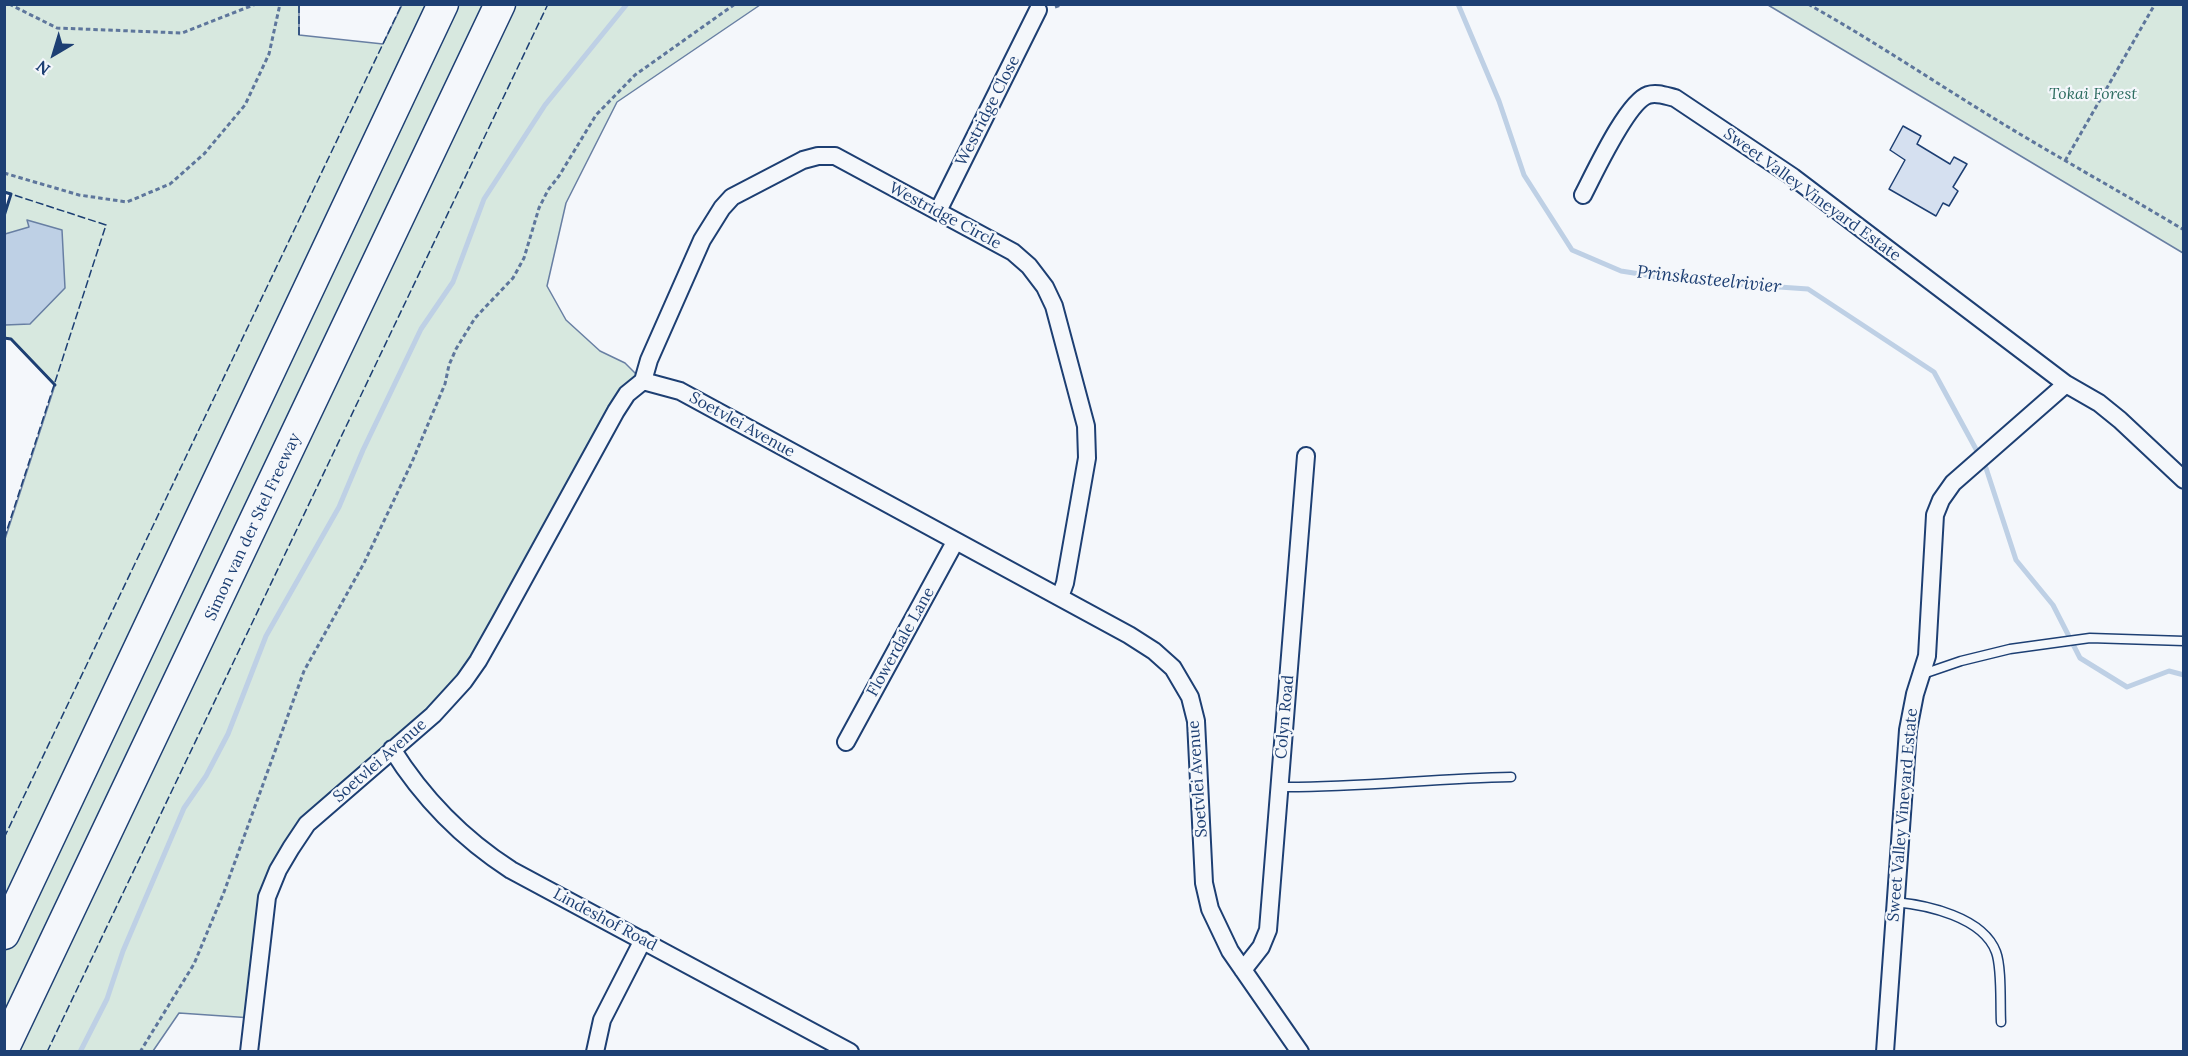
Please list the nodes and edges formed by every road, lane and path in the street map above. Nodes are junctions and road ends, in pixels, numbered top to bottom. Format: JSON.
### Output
{"nodes":[{"id":1,"x":9,"y":4,"type":"edge"},
{"id":2,"x":256,"y":4,"type":"edge"},
{"id":3,"x":280,"y":4,"type":"edge"},
{"id":4,"x":443,"y":4,"type":"edge"},
{"id":5,"x":500,"y":4,"type":"edge"},
{"id":6,"x":735,"y":4,"type":"edge"},
{"id":7,"x":1808,"y":4,"type":"edge"},
{"id":8,"x":2155,"y":4,"type":"edge"},
{"id":9,"x":1038,"y":10,"type":"dead end"},
{"id":10,"x":2065,"y":161,"type":"junction"},
{"id":11,"x":4,"y":173,"type":"edge"},
{"id":12,"x":1583,"y":195,"type":"dead end"},
{"id":13,"x":938,"y":211,"type":"junction"},
{"id":14,"x":2184,"y":230,"type":"edge"},
{"id":15,"x":643,"y":381,"type":"junction"},
{"id":16,"x":2066,"y":384,"type":"junction"},
{"id":17,"x":1306,"y":456,"type":"dead end"},
{"id":18,"x":2184,"y":480,"type":"edge"},
{"id":19,"x":955,"y":542,"type":"junction"},
{"id":20,"x":1060,"y":597,"type":"junction"},
{"id":21,"x":2184,"y":641,"type":"edge"},
{"id":22,"x":1923,"y":674,"type":"junction"},
{"id":23,"x":846,"y":742,"type":"dead end"},
{"id":24,"x":392,"y":749,"type":"junction"},
{"id":25,"x":1511,"y":777,"type":"dead end"},
{"id":26,"x":1279,"y":787,"type":"junction"},
{"id":27,"x":1895,"y":902,"type":"junction"},
{"id":28,"x":4,"y":933,"type":"edge"},
{"id":29,"x":643,"y":940,"type":"junction"},
{"id":30,"x":1243,"y":970,"type":"junction"},
{"id":31,"x":2001,"y":1022,"type":"dead end"},
{"id":32,"x":4,"y":1048,"type":"edge"},
{"id":33,"x":140,"y":1052,"type":"edge"},
{"id":34,"x":249,"y":1052,"type":"edge"},
{"id":35,"x":595,"y":1052,"type":"edge"},
{"id":36,"x":850,"y":1052,"type":"edge"},
{"id":37,"x":1300,"y":1052,"type":"edge"},
{"id":38,"x":1885,"y":1052,"type":"edge"}],
"edges":[{"from":1,"to":2,"type":"path"},
{"from":3,"to":11,"type":"path"},
{"from":4,"to":28,"type":"highway"},
{"from":5,"to":32,"type":"highway","name":"Simon van der Stel Freeway"},
{"from":6,"to":33,"type":"path"},
{"from":7,"to":10,"type":"path"},
{"from":8,"to":10,"type":"path"},
{"from":9,"to":13,"type":"street","name":"Westridge Close"},
{"from":10,"to":14,"type":"path"},
{"from":12,"to":16,"type":"street","name":"Sweet Valley Vineyard Estate"},
{"from":13,"to":15,"type":"street","name":"Westridge Circle"},
{"from":13,"to":20,"type":"street","name":"Westridge Circle"},
{"from":15,"to":19,"type":"street","name":"Soetvlei Avenue"},
{"from":15,"to":24,"type":"street","name":"Soetvlei Avenue"},
{"from":16,"to":18,"type":"street","name":"Sweet Valley Vineyard Estate"},
{"from":16,"to":22,"type":"street","name":"Sweet Valley Vineyard Estate"},
{"from":17,"to":26,"type":"street","name":"Colyn Road"},
{"from":19,"to":20,"type":"street","name":"Soetvlei Avenue"},
{"from":19,"to":23,"type":"street","name":"Flowerdale Lane"},
{"from":20,"to":30,"type":"street","name":"Soetvlei Avenue"},
{"from":21,"to":22,"type":"lane"},
{"from":22,"to":27,"type":"street","name":"Sweet Valley Vineyard Estate"},
{"from":24,"to":29,"type":"street","name":"Lindeshof Road"},
{"from":24,"to":34,"type":"street","name":"Soetvlei Avenue"},
{"from":25,"to":26,"type":"lane"},
{"from":26,"to":30,"type":"street","name":"Colyn Road"},
{"from":27,"to":31,"type":"lane"},
{"from":27,"to":38,"type":"street","name":"Sweet Valley Vineyard Estate"},
{"from":29,"to":35,"type":"street"},
{"from":29,"to":36,"type":"street","name":"Lindeshof Road"},
{"from":30,"to":37,"type":"street","name":"Soetvlei Avenue"}]}
